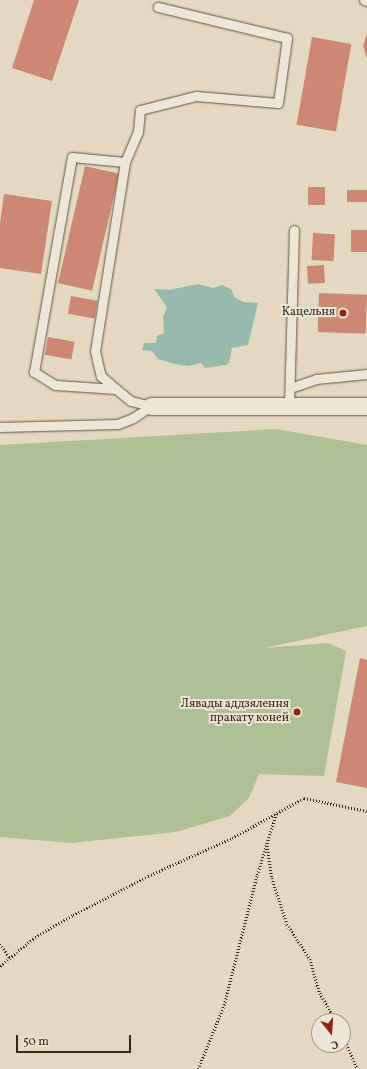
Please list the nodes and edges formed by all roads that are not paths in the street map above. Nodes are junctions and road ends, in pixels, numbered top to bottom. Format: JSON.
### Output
{"nodes":[{"id":1,"x":364,"y":0,"type":"edge"},
{"id":2,"x":367,"y":1,"type":"edge"},
{"id":3,"x":158,"y":7,"type":"dead end"},
{"id":4,"x":125,"y":162,"type":"junction"},
{"id":5,"x":294,"y":230,"type":"dead end"},
{"id":6,"x":367,"y":374,"type":"edge"},
{"id":7,"x":290,"y":388,"type":"junction"},
{"id":8,"x":116,"y":389,"type":"junction"},
{"id":9,"x":151,"y":406,"type":"junction"},
{"id":10,"x":367,"y":406,"type":"edge"},
{"id":11,"x":289,"y":407,"type":"junction"},
{"id":12,"x":0,"y":427,"type":"edge"}],
"edges":[{"from":1,"to":2,"type":"lane"},
{"from":3,"to":4,"type":"lane"},
{"from":4,"to":8,"type":"lane"},
{"from":4,"to":8,"type":"lane"},
{"from":5,"to":7,"type":"lane"},
{"from":6,"to":7,"type":"lane"},
{"from":7,"to":11,"type":"lane"},
{"from":8,"to":9,"type":"lane"},
{"from":9,"to":11,"type":"street"},
{"from":9,"to":12,"type":"lane"},
{"from":10,"to":11,"type":"street"}]}
